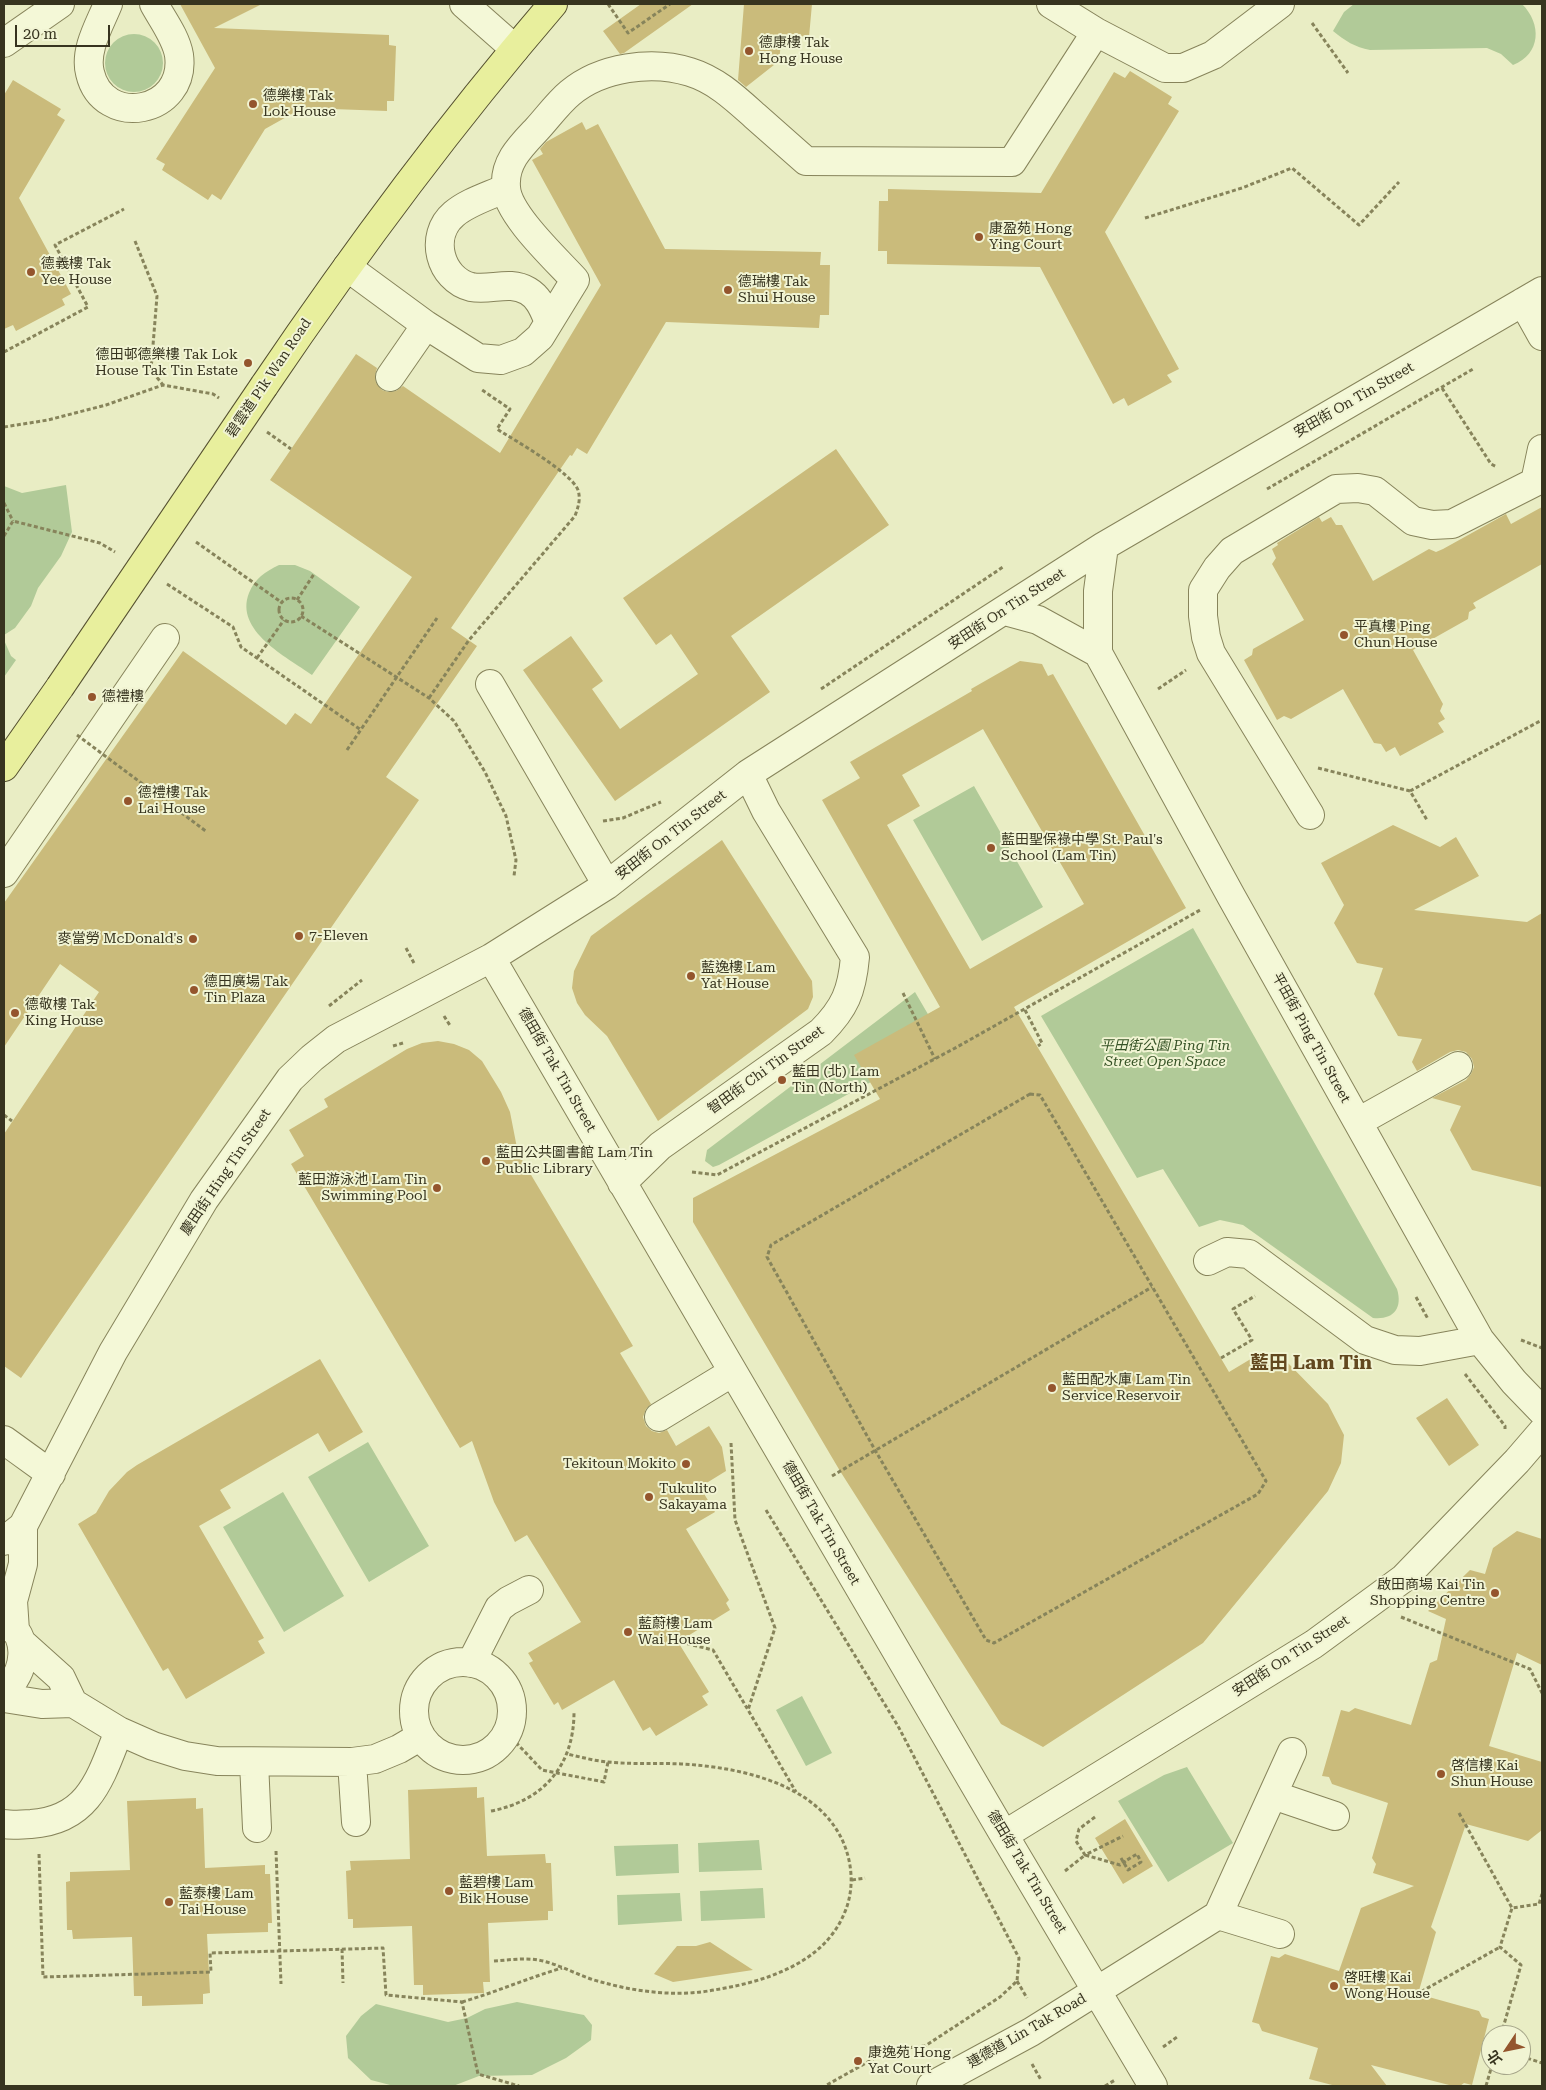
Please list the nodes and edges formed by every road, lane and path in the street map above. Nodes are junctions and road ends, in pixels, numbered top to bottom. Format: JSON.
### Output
{"nodes":[{"id":1,"x":60,"y":4,"type":"edge"},
{"id":2,"x":108,"y":4,"type":"edge"},
{"id":3,"x":154,"y":4,"type":"edge"},
{"id":4,"x":464,"y":4,"type":"edge"},
{"id":5,"x":554,"y":4,"type":"edge"},
{"id":6,"x":608,"y":4,"type":"edge"},
{"id":7,"x":670,"y":4,"type":"edge"},
{"id":8,"x":1051,"y":4,"type":"edge"},
{"id":9,"x":1280,"y":4,"type":"edge"},
{"id":10,"x":1312,"y":23,"type":"dead end"},
{"id":11,"x":1096,"y":32,"type":"junction"},
{"id":12,"x":4,"y":43,"type":"edge"},
{"id":13,"x":515,"y":48,"type":"junction"},
{"id":14,"x":1348,"y":73,"type":"dead end"},
{"id":15,"x":1399,"y":182,"type":"dead end"},
{"id":16,"x":506,"y":188,"type":"junction"},
{"id":17,"x":124,"y":209,"type":"dead end"},
{"id":18,"x":1145,"y":218,"type":"dead end"},
{"id":19,"x":135,"y":241,"type":"dead end"},
{"id":20,"x":346,"y":267,"type":"junction"},
{"id":21,"x":1532,"y":296,"type":"edge"},
{"id":22,"x":549,"y":322,"type":"junction"},
{"id":23,"x":426,"y":325,"type":"junction"},
{"id":24,"x":1542,"y":336,"type":"edge"},
{"id":25,"x":4,"y":352,"type":"edge"},
{"id":26,"x":390,"y":377,"type":"dead end"},
{"id":27,"x":4,"y":427,"type":"edge"},
{"id":28,"x":497,"y":429,"type":"dead end"},
{"id":29,"x":1542,"y":448,"type":"edge"},
{"id":30,"x":1535,"y":482,"type":"junction"},
{"id":31,"x":1264,"y":491,"type":"dead end"},
{"id":32,"x":4,"y":503,"type":"edge"},
{"id":33,"x":13,"y":521,"type":"junction"},
{"id":34,"x":4,"y":536,"type":"edge"},
{"id":35,"x":188,"y":537,"type":"dead end"},
{"id":36,"x":1104,"y":546,"type":"junction"},
{"id":37,"x":122,"y":556,"type":"dead end"},
{"id":38,"x":314,"y":574,"type":"dead end"},
{"id":39,"x":160,"y":579,"type":"dead end"},
{"id":40,"x":297,"y":600,"type":"junction"},
{"id":41,"x":281,"y":602,"type":"junction"},
{"id":42,"x":1005,"y":611,"type":"junction"},
{"id":43,"x":301,"y":616,"type":"junction"},
{"id":44,"x":437,"y":618,"type":"dead end"},
{"id":45,"x":284,"y":620,"type":"junction"},
{"id":46,"x":165,"y":638,"type":"dead end"},
{"id":47,"x":1098,"y":653,"type":"junction"},
{"id":48,"x":257,"y":658,"type":"junction"},
{"id":49,"x":396,"y":678,"type":"junction"},
{"id":50,"x":490,"y":684,"type":"dead end"},
{"id":51,"x":429,"y":698,"type":"junction"},
{"id":52,"x":1542,"y":720,"type":"edge"},
{"id":53,"x":361,"y":730,"type":"junction"},
{"id":54,"x":77,"y":735,"type":"dead end"},
{"id":55,"x":347,"y":750,"type":"dead end"},
{"id":56,"x":1274,"y":758,"type":"junction"},
{"id":57,"x":4,"y":768,"type":"edge"},
{"id":58,"x":748,"y":774,"type":"junction"},
{"id":59,"x":1410,"y":790,"type":"junction"},
{"id":60,"x":1310,"y":815,"type":"dead end"},
{"id":61,"x":1427,"y":820,"type":"dead end"},
{"id":62,"x":207,"y":832,"type":"dead end"},
{"id":63,"x":4,"y":873,"type":"edge"},
{"id":64,"x":514,"y":876,"type":"dead end"},
{"id":65,"x":606,"y":885,"type":"junction"},
{"id":66,"x":1202,"y":909,"type":"dead end"},
{"id":67,"x":491,"y":958,"type":"junction"},
{"id":68,"x":902,"y":993,"type":"dead end"},
{"id":69,"x":1025,"y":1010,"type":"junction"},
{"id":70,"x":403,"y":1043,"type":"dead end"},
{"id":71,"x":1038,"y":1046,"type":"dead end"},
{"id":72,"x":387,"y":1048,"type":"dead end"},
{"id":73,"x":935,"y":1059,"type":"junction"},
{"id":74,"x":1458,"y":1066,"type":"dead end"},
{"id":75,"x":4,"y":1115,"type":"edge"},
{"id":76,"x":12,"y":1121,"type":"dead end"},
{"id":77,"x":1358,"y":1122,"type":"junction"},
{"id":78,"x":692,"y":1172,"type":"dead end"},
{"id":79,"x":622,"y":1183,"type":"junction"},
{"id":80,"x":1208,"y":1261,"type":"dead end"},
{"id":81,"x":1152,"y":1288,"type":"junction"},
{"id":82,"x":1258,"y":1294,"type":"dead end"},
{"id":83,"x":1416,"y":1297,"type":"dead end"},
{"id":84,"x":1480,"y":1340,"type":"junction"},
{"id":85,"x":1443,"y":1347,"type":"junction"},
{"id":86,"x":1221,"y":1358,"type":"dead end"},
{"id":87,"x":733,"y":1372,"type":"junction"},
{"id":88,"x":1542,"y":1411,"type":"edge"},
{"id":89,"x":659,"y":1417,"type":"dead end"},
{"id":90,"x":1542,"y":1432,"type":"edge"},
{"id":91,"x":1504,"y":1433,"type":"dead end"},
{"id":92,"x":4,"y":1440,"type":"edge"},
{"id":93,"x":731,"y":1443,"type":"dead end"},
{"id":94,"x":875,"y":1450,"type":"junction"},
{"id":95,"x":51,"y":1474,"type":"junction"},
{"id":96,"x":832,"y":1476,"type":"dead end"},
{"id":97,"x":766,"y":1510,"type":"dead end"},
{"id":98,"x":13,"y":1534,"type":"edge"},
{"id":99,"x":529,"y":1590,"type":"dead end"},
{"id":100,"x":1399,"y":1616,"type":"dead end"},
{"id":101,"x":14,"y":1631,"type":"edge"},
{"id":102,"x":668,"y":1638,"type":"dead end"},
{"id":103,"x":471,"y":1663,"type":"junction"},
{"id":104,"x":4,"y":1691,"type":"edge"},
{"id":105,"x":1542,"y":1693,"type":"edge"},
{"id":106,"x":4,"y":1698,"type":"edge"},
{"id":107,"x":73,"y":1703,"type":"junction"},
{"id":108,"x":748,"y":1710,"type":"junction"},
{"id":109,"x":574,"y":1712,"type":"dead end"},
{"id":110,"x":119,"y":1731,"type":"junction"},
{"id":111,"x":507,"y":1733,"type":"junction"},
{"id":112,"x":421,"y":1736,"type":"junction"},
{"id":113,"x":1292,"y":1752,"type":"dead end"},
{"id":114,"x":567,"y":1754,"type":"junction"},
{"id":115,"x":254,"y":1762,"type":"junction"},
{"id":116,"x":352,"y":1762,"type":"junction"},
{"id":117,"x":608,"y":1762,"type":"junction"},
{"id":118,"x":796,"y":1792,"type":"junction"},
{"id":119,"x":1273,"y":1795,"type":"junction"},
{"id":120,"x":491,"y":1811,"type":"dead end"},
{"id":121,"x":1459,"y":1813,"type":"dead end"},
{"id":122,"x":1099,"y":1815,"type":"dead end"},
{"id":123,"x":1335,"y":1816,"type":"dead end"},
{"id":124,"x":356,"y":1822,"type":"dead end"},
{"id":125,"x":36,"y":1823,"type":"junction"},
{"id":126,"x":4,"y":1824,"type":"edge"},
{"id":127,"x":257,"y":1828,"type":"joint"},
{"id":128,"x":1004,"y":1835,"type":"junction"},
{"id":129,"x":1124,"y":1836,"type":"dead end"},
{"id":130,"x":1085,"y":1855,"type":"junction"},
{"id":131,"x":1121,"y":1858,"type":"dead end"},
{"id":132,"x":1065,"y":1871,"type":"dead end"},
{"id":133,"x":865,"y":1878,"type":"dead end"},
{"id":134,"x":852,"y":1880,"type":"junction"},
{"id":135,"x":1542,"y":1894,"type":"edge"},
{"id":136,"x":1512,"y":1908,"type":"junction"},
{"id":137,"x":1218,"y":1916,"type":"junction"},
{"id":138,"x":1280,"y":1934,"type":"dead end"},
{"id":139,"x":1500,"y":1947,"type":"junction"},
{"id":140,"x":342,"y":1949,"type":"junction"},
{"id":141,"x":280,"y":1951,"type":"junction"},
{"id":142,"x":494,"y":1961,"type":"dead end"},
{"id":143,"x":562,"y":1968,"type":"junction"},
{"id":144,"x":343,"y":1982,"type":"dead end"},
{"id":145,"x":281,"y":1984,"type":"dead end"},
{"id":146,"x":1097,"y":1990,"type":"junction"},
{"id":147,"x":1410,"y":1998,"type":"dead end"},
{"id":148,"x":462,"y":2002,"type":"junction"},
{"id":149,"x":1504,"y":2025,"type":"edge"},
{"id":150,"x":518,"y":2086,"type":"edge"},
{"id":151,"x":824,"y":2086,"type":"edge"},
{"id":152,"x":931,"y":2086,"type":"edge"},
{"id":153,"x":1153,"y":2086,"type":"edge"}],
"edges":[{"from":1,"to":12,"type":"street"},
{"from":2,"to":3,"type":"street"},
{"from":4,"to":13,"type":"street"},
{"from":5,"to":13,"type":"main road","name":"碧雲道 Pik Wan Road"},
{"from":6,"to":7,"type":"path"},
{"from":8,"to":11,"type":"street"},
{"from":9,"to":11,"type":"street"},
{"from":10,"to":14,"type":"path"},
{"from":11,"to":16,"type":"street"},
{"from":13,"to":20,"type":"main road","name":"碧雲道 Pik Wan Road"},
{"from":15,"to":18,"type":"path"},
{"from":16,"to":22,"type":"street"},
{"from":16,"to":22,"type":"street"},
{"from":17,"to":25,"type":"path"},
{"from":19,"to":27,"type":"path"},
{"from":20,"to":23,"type":"street"},
{"from":20,"to":57,"type":"main road","name":"碧雲道 Pik Wan Road","bridge":true},
{"from":21,"to":24,"type":"street"},
{"from":21,"to":36,"type":"street","name":"安田街 On Tin Street"},
{"from":22,"to":23,"type":"street"},
{"from":23,"to":26,"type":"street"},
{"from":28,"to":51,"type":"path"},
{"from":29,"to":30,"type":"street"},
{"from":30,"to":31,"type":"path"},
{"from":30,"to":56,"type":"street"},
{"from":32,"to":33,"type":"path"},
{"from":33,"to":34,"type":"path"},
{"from":33,"to":37,"type":"path"},
{"from":35,"to":41,"type":"path"},
{"from":36,"to":42,"type":"street","name":"安田街 On Tin Street"},
{"from":36,"to":47,"type":"street","name":"平田街 Ping Tin Street"},
{"from":38,"to":40,"type":"path"},
{"from":39,"to":48,"type":"path"},
{"from":40,"to":41,"type":"path"},
{"from":40,"to":43,"type":"path"},
{"from":41,"to":45,"type":"path"},
{"from":42,"to":47,"type":"street"},
{"from":42,"to":58,"type":"street","name":"安田街 On Tin Street"},
{"from":43,"to":45,"type":"path"},
{"from":43,"to":49,"type":"path"},
{"from":44,"to":49,"type":"path"},
{"from":45,"to":48,"type":"path"},
{"from":46,"to":63,"type":"street"},
{"from":47,"to":77,"type":"street","name":"平田街 Ping Tin Street"},
{"from":48,"to":53,"type":"path"},
{"from":49,"to":51,"type":"path"},
{"from":49,"to":53,"type":"path"},
{"from":50,"to":65,"type":"street"},
{"from":51,"to":64,"type":"path"},
{"from":52,"to":59,"type":"path"},
{"from":53,"to":55,"type":"path"},
{"from":54,"to":62,"type":"path","bridge":true},
{"from":56,"to":59,"type":"path"},
{"from":56,"to":60,"type":"street"},
{"from":58,"to":65,"type":"street","name":"安田街 On Tin Street"},
{"from":58,"to":79,"type":"street","name":"智田街 Chi Tin Street"},
{"from":59,"to":61,"type":"path"},
{"from":65,"to":67,"type":"street","name":"安田街 On Tin Street"},
{"from":66,"to":69,"type":"path"},
{"from":67,"to":79,"type":"street","name":"德田街 Tak Tin Street"},
{"from":67,"to":95,"type":"street","name":"慶田街 Hing Tin Street"},
{"from":68,"to":73,"type":"path"},
{"from":69,"to":71,"type":"path"},
{"from":69,"to":73,"type":"path"},
{"from":70,"to":72,"type":"path"},
{"from":73,"to":78,"type":"path"},
{"from":74,"to":77,"type":"street"},
{"from":75,"to":76,"type":"path"},
{"from":77,"to":84,"type":"street","name":"平田街 Ping Tin Street"},
{"from":79,"to":87,"type":"street","name":"德田街 Tak Tin Street"},
{"from":80,"to":85,"type":"street"},
{"from":81,"to":94,"type":"path"},
{"from":81,"to":94,"type":"path"},
{"from":81,"to":94,"type":"path"},
{"from":82,"to":86,"type":"path"},
{"from":83,"to":85,"type":"path"},
{"from":84,"to":85,"type":"street"},
{"from":84,"to":88,"type":"street","name":"平田街 Ping Tin Street"},
{"from":85,"to":91,"type":"path"},
{"from":87,"to":89,"type":"street"},
{"from":87,"to":128,"type":"street","name":"德田街 Tak Tin Street"},
{"from":90,"to":128,"type":"street","name":"安田街 On Tin Street"},
{"from":92,"to":95,"type":"street"},
{"from":93,"to":108,"type":"path"},
{"from":94,"to":96,"type":"path"},
{"from":95,"to":98,"type":"street","name":"慶田街 Hing Tin Street"},
{"from":97,"to":151,"type":"path"},
{"from":98,"to":101,"type":"street","name":"慶田街 Hing Tin Street"},
{"from":99,"to":103,"type":"street"},
{"from":100,"to":105,"type":"path"},
{"from":101,"to":104,"type":"street","name":"慶田街 Hing Tin Street"},
{"from":101,"to":107,"type":"street"},
{"from":102,"to":108,"type":"path"},
{"from":103,"to":111,"type":"street"},
{"from":103,"to":112,"type":"street"},
{"from":106,"to":107,"type":"street"},
{"from":107,"to":110,"type":"street"},
{"from":108,"to":118,"type":"path"},
{"from":109,"to":114,"type":"path","bridge":true},
{"from":110,"to":115,"type":"street"},
{"from":110,"to":125,"type":"street"},
{"from":111,"to":112,"type":"street"},
{"from":111,"to":117,"type":"path"},
{"from":112,"to":116,"type":"street"},
{"from":113,"to":119,"type":"street"},
{"from":114,"to":117,"type":"path"},
{"from":114,"to":120,"type":"path","bridge":true},
{"from":115,"to":116,"type":"street"},
{"from":115,"to":127,"type":"street"},
{"from":116,"to":124,"type":"street"},
{"from":117,"to":118,"type":"path"},
{"from":118,"to":134,"type":"path"},
{"from":119,"to":123,"type":"street"},
{"from":119,"to":137,"type":"street"},
{"from":121,"to":136,"type":"path"},
{"from":122,"to":130,"type":"path"},
{"from":125,"to":126,"type":"street"},
{"from":125,"to":141,"type":"path"},
{"from":127,"to":141,"type":"path"},
{"from":128,"to":146,"type":"street","name":"德田街 Tak Tin Street"},
{"from":129,"to":130,"type":"path"},
{"from":130,"to":131,"type":"path","bridge":true},
{"from":130,"to":132,"type":"path"},
{"from":133,"to":134,"type":"path"},
{"from":134,"to":143,"type":"path"},
{"from":135,"to":136,"type":"path"},
{"from":136,"to":139,"type":"path"},
{"from":137,"to":138,"type":"street"},
{"from":137,"to":146,"type":"street","name":"連德道 Lin Tak Road"},
{"from":139,"to":147,"type":"path"},
{"from":139,"to":149,"type":"path"},
{"from":140,"to":141,"type":"path"},
{"from":140,"to":144,"type":"path"},
{"from":140,"to":148,"type":"path"},
{"from":141,"to":145,"type":"path"},
{"from":142,"to":143,"type":"path"},
{"from":143,"to":148,"type":"path"},
{"from":146,"to":152,"type":"street","name":"連德道 Lin Tak Road"},
{"from":146,"to":153,"type":"street","name":"德田街 Tak Tin Street"},
{"from":148,"to":150,"type":"path"}]}
